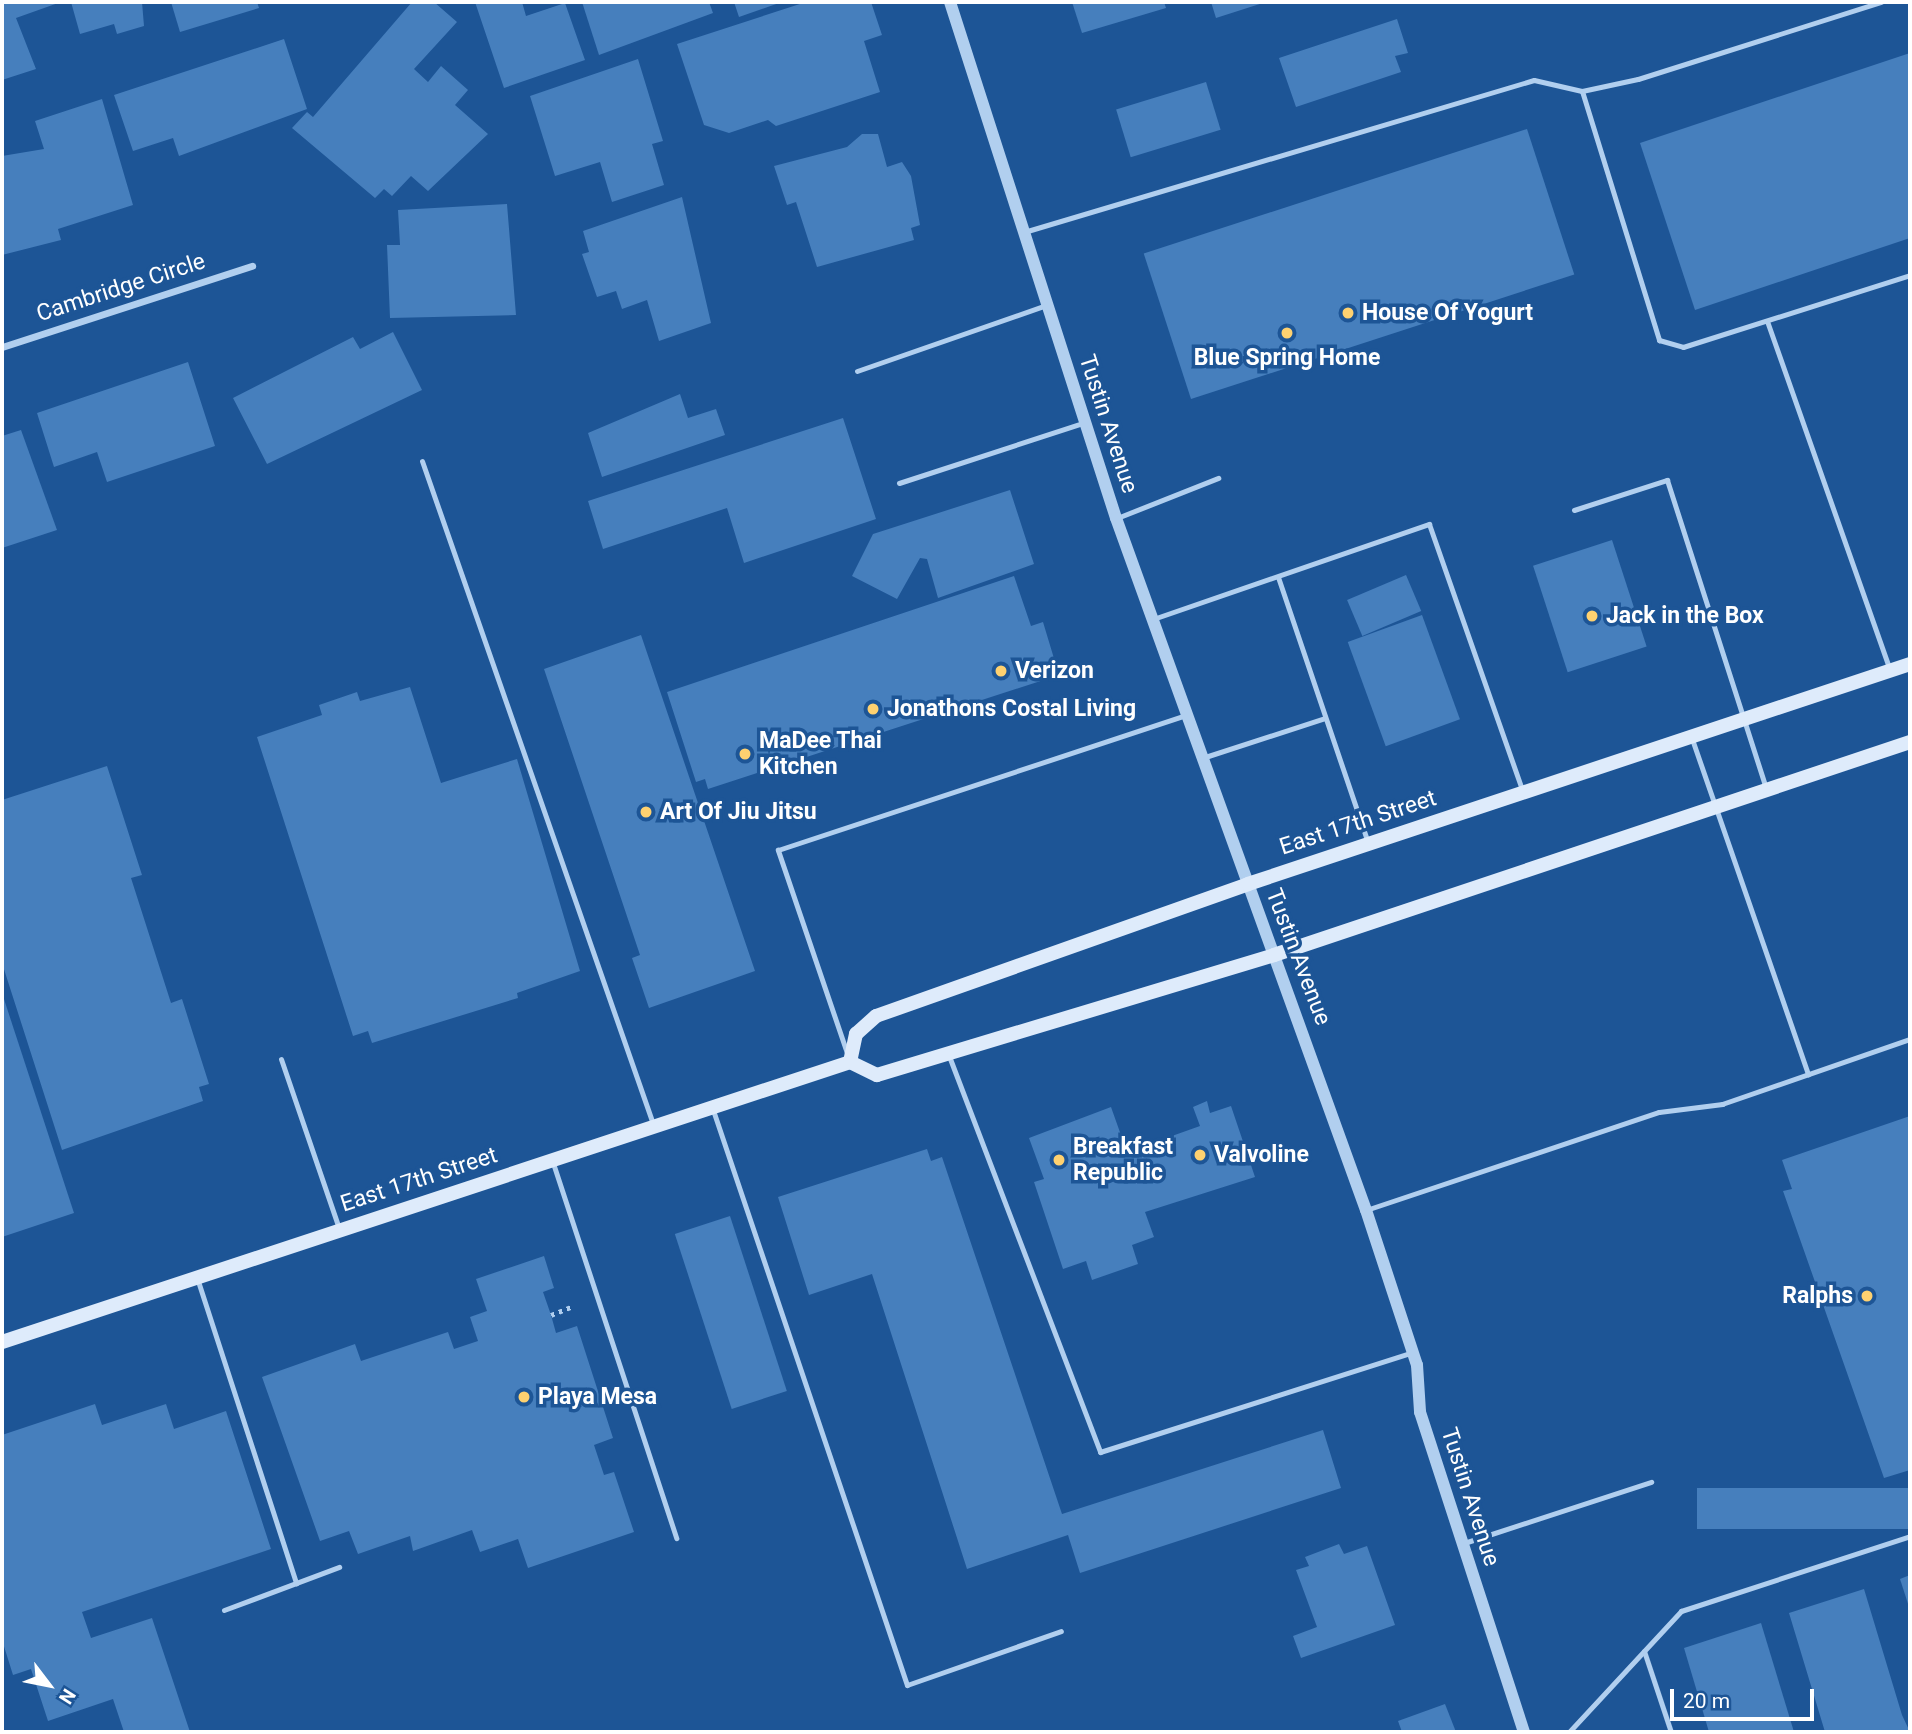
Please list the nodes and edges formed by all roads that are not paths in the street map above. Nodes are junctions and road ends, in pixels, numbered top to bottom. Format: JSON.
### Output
{"nodes":[{"id":1,"x":950,"y":2,"type":"edge"},
{"id":2,"x":1881,"y":2,"type":"edge"},
{"id":3,"x":1582,"y":91,"type":"junction"},
{"id":4,"x":1024,"y":232,"type":"junction"},
{"id":5,"x":252,"y":266,"type":"dead end"},
{"id":6,"x":1910,"y":275,"type":"edge"},
{"id":7,"x":1048,"y":305,"type":"junction"},
{"id":8,"x":1767,"y":321,"type":"junction"},
{"id":9,"x":2,"y":347,"type":"edge"},
{"id":10,"x":857,"y":371,"type":"dead end"},
{"id":11,"x":1086,"y":422,"type":"junction"},
{"id":12,"x":422,"y":461,"type":"dead end"},
{"id":13,"x":1219,"y":478,"type":"dead end"},
{"id":14,"x":899,"y":483,"type":"dead end"},
{"id":15,"x":1574,"y":510,"type":"dead end"},
{"id":16,"x":1116,"y":518,"type":"junction"},
{"id":17,"x":1278,"y":577,"type":"junction"},
{"id":18,"x":1156,"y":618,"type":"junction"},
{"id":19,"x":1910,"y":664,"type":"edge"},
{"id":20,"x":1890,"y":671,"type":"junction"},
{"id":21,"x":1188,"y":714,"type":"junction"},
{"id":22,"x":1744,"y":716,"type":"junction"},
{"id":23,"x":1325,"y":718,"type":"junction"},
{"id":24,"x":1691,"y":736,"type":"junction"},
{"id":25,"x":1910,"y":742,"type":"edge"},
{"id":26,"x":1202,"y":758,"type":"junction"},
{"id":27,"x":1765,"y":786,"type":"junction"},
{"id":28,"x":1523,"y":792,"type":"junction"},
{"id":29,"x":1710,"y":806,"type":"junction"},
{"id":30,"x":1368,"y":844,"type":"junction"},
{"id":31,"x":1248,"y":884,"type":"junction"},
{"id":32,"x":1274,"y":955,"type":"junction"},
{"id":33,"x":1910,"y":1039,"type":"edge"},
{"id":34,"x":949,"y":1056,"type":"junction"},
{"id":35,"x":281,"y":1059,"type":"dead end"},
{"id":36,"x":850,"y":1062,"type":"junction"},
{"id":37,"x":1808,"y":1074,"type":"junction"},
{"id":38,"x":712,"y":1107,"type":"junction"},
{"id":39,"x":654,"y":1127,"type":"junction"},
{"id":40,"x":552,"y":1160,"type":"junction"},
{"id":41,"x":1366,"y":1210,"type":"junction"},
{"id":42,"x":340,"y":1230,"type":"junction"},
{"id":43,"x":197,"y":1278,"type":"junction"},
{"id":44,"x":2,"y":1342,"type":"edge"},
{"id":45,"x":1413,"y":1353,"type":"junction"},
{"id":46,"x":1651,"y":1482,"type":"dead end"},
{"id":47,"x":1910,"y":1536,"type":"edge"},
{"id":48,"x":676,"y":1538,"type":"dead end"},
{"id":49,"x":1463,"y":1544,"type":"junction"},
{"id":50,"x":339,"y":1567,"type":"dead end"},
{"id":51,"x":296,"y":1583,"type":"junction"},
{"id":52,"x":224,"y":1610,"type":"dead end"},
{"id":53,"x":1061,"y":1631,"type":"dead end"},
{"id":54,"x":1644,"y":1651,"type":"junction"},
{"id":55,"x":1524,"y":1732,"type":"edge"},
{"id":56,"x":1569,"y":1732,"type":"edge"},
{"id":57,"x":1671,"y":1732,"type":"edge"}],
"edges":[{"from":1,"to":4,"type":"street","name":"Tustin Avenue"},
{"from":2,"to":3,"type":"lane"},
{"from":3,"to":4,"type":"lane"},
{"from":3,"to":8,"type":"lane"},
{"from":4,"to":7,"type":"street","name":"Tustin Avenue"},
{"from":5,"to":9,"type":"street","name":"Cambridge Circle"},
{"from":6,"to":8,"type":"lane"},
{"from":7,"to":10,"type":"lane"},
{"from":7,"to":11,"type":"street","name":"Tustin Avenue"},
{"from":8,"to":20,"type":"lane"},
{"from":11,"to":14,"type":"lane"},
{"from":11,"to":16,"type":"street","name":"Tustin Avenue"},
{"from":12,"to":39,"type":"lane"},
{"from":13,"to":16,"type":"lane"},
{"from":15,"to":22,"type":"lane"},
{"from":16,"to":18,"type":"street","name":"Tustin Avenue"},
{"from":17,"to":18,"type":"lane"},
{"from":17,"to":23,"type":"lane"},
{"from":17,"to":28,"type":"lane"},
{"from":18,"to":21,"type":"street","name":"Tustin Avenue"},
{"from":19,"to":20,"type":"main road","name":"East 17th Street"},
{"from":20,"to":22,"type":"main road","name":"East 17th Street"},
{"from":21,"to":26,"type":"street","name":"Tustin Avenue"},
{"from":21,"to":36,"type":"lane"},
{"from":22,"to":24,"type":"main road","name":"East 17th Street"},
{"from":22,"to":27,"type":"lane"},
{"from":23,"to":26,"type":"lane"},
{"from":23,"to":30,"type":"lane"},
{"from":24,"to":28,"type":"main road","name":"East 17th Street"},
{"from":24,"to":29,"type":"lane"},
{"from":25,"to":27,"type":"main road"},
{"from":26,"to":31,"type":"street","name":"Tustin Avenue"},
{"from":27,"to":29,"type":"main road"},
{"from":28,"to":30,"type":"main road","name":"East 17th Street"},
{"from":29,"to":32,"type":"main road"},
{"from":29,"to":37,"type":"lane"},
{"from":30,"to":31,"type":"main road","name":"East 17th Street"},
{"from":31,"to":32,"type":"street","name":"Tustin Avenue"},
{"from":31,"to":36,"type":"main road","name":"East 17th Street"},
{"from":32,"to":34,"type":"main road"},
{"from":32,"to":41,"type":"street","name":"Tustin Avenue"},
{"from":33,"to":37,"type":"lane"},
{"from":34,"to":36,"type":"main road"},
{"from":34,"to":45,"type":"lane"},
{"from":35,"to":42,"type":"lane"},
{"from":36,"to":38,"type":"main road","name":"East 17th Street"},
{"from":37,"to":41,"type":"lane"},
{"from":38,"to":39,"type":"main road","name":"East 17th Street"},
{"from":38,"to":53,"type":"lane"},
{"from":39,"to":40,"type":"main road","name":"East 17th Street"},
{"from":40,"to":42,"type":"main road","name":"East 17th Street"},
{"from":40,"to":48,"type":"lane"},
{"from":41,"to":45,"type":"street","name":"Tustin Avenue"},
{"from":42,"to":43,"type":"main road","name":"East 17th Street"},
{"from":43,"to":44,"type":"main road","name":"East 17th Street"},
{"from":43,"to":51,"type":"lane"},
{"from":45,"to":49,"type":"street","name":"Tustin Avenue"},
{"from":46,"to":49,"type":"lane"},
{"from":47,"to":54,"type":"lane"},
{"from":49,"to":55,"type":"street","name":"Tustin Avenue"},
{"from":50,"to":51,"type":"lane"},
{"from":51,"to":52,"type":"lane"},
{"from":54,"to":56,"type":"lane"},
{"from":54,"to":57,"type":"lane"}]}
